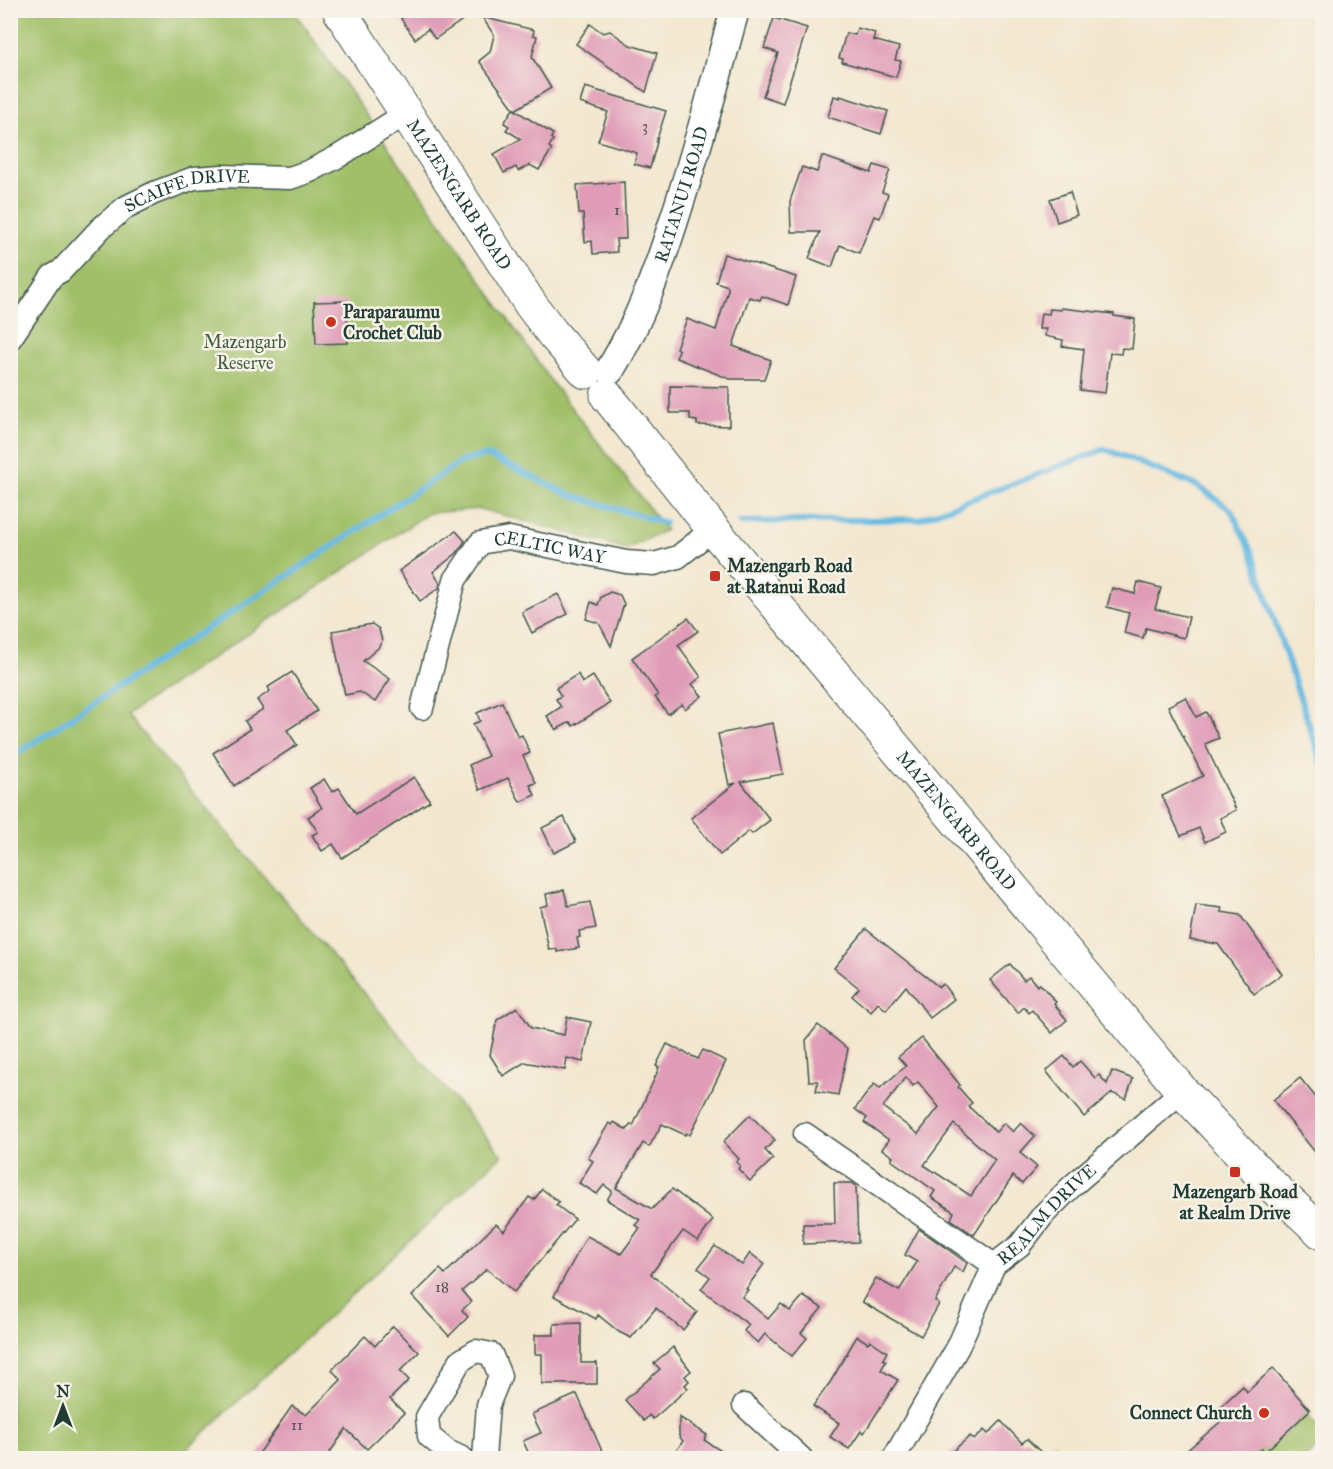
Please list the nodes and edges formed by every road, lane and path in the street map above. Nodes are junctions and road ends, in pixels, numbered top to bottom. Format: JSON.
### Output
{"nodes":[{"id":1,"x":339,"y":10,"type":"edge"},
{"id":2,"x":735,"y":10,"type":"edge"},
{"id":3,"x":407,"y":113,"type":"junction"},
{"id":4,"x":10,"y":339,"type":"edge"},
{"id":5,"x":601,"y":379,"type":"junction"},
{"id":6,"x":713,"y":529,"type":"junction"},
{"id":7,"x":422,"y":708,"type":"dead end"},
{"id":8,"x":1182,"y":1091,"type":"junction"},
{"id":9,"x":805,"y":1134,"type":"dead end"},
{"id":10,"x":1323,"y":1233,"type":"edge"},
{"id":11,"x":994,"y":1265,"type":"junction"},
{"id":12,"x":744,"y":1405,"type":"dead end"},
{"id":13,"x":462,"y":1458,"type":"edge"},
{"id":14,"x":484,"y":1458,"type":"edge"},
{"id":15,"x":801,"y":1458,"type":"edge"},
{"id":16,"x":894,"y":1458,"type":"edge"}],
"edges":[{"from":1,"to":3,"type":"main road","name":"MAZENGARB ROAD"},
{"from":2,"to":5,"type":"street","name":"RATANUI ROAD"},
{"from":3,"to":4,"type":"street","name":"SCAIFE DRIVE"},
{"from":3,"to":5,"type":"main road","name":"MAZENGARB ROAD"},
{"from":5,"to":6,"type":"main road","name":"MAZENGARB ROAD"},
{"from":6,"to":7,"type":"street","name":"CELTIC WAY"},
{"from":6,"to":8,"type":"main road","name":"MAZENGARB ROAD"},
{"from":8,"to":10,"type":"main road","name":"MAZENGARB ROAD"},
{"from":8,"to":11,"type":"street","name":"REALM DRIVE"},
{"from":9,"to":11,"type":"street"},
{"from":11,"to":16,"type":"street","name":"REALM DRIVE"},
{"from":12,"to":15,"type":"street"},
{"from":13,"to":14,"type":"street"}]}
